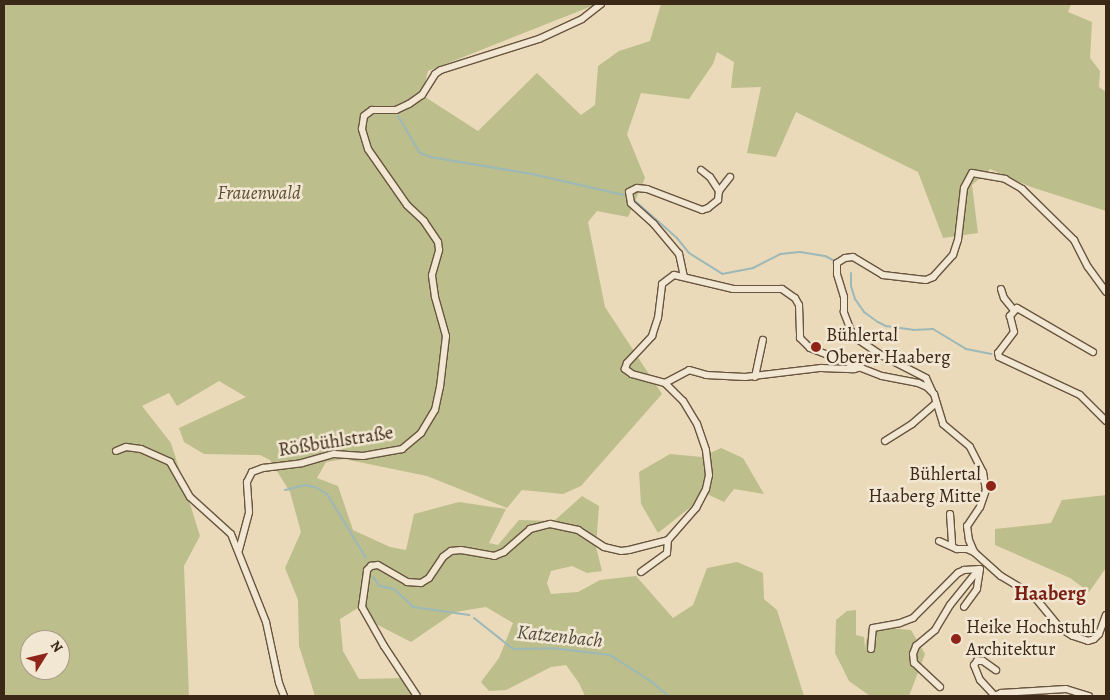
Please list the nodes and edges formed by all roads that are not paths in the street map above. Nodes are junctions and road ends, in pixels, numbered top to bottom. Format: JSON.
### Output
{"nodes":[{"id":1,"x":601,"y":4,"type":"edge"},
{"id":2,"x":702,"y":170,"type":"dead end"},
{"id":3,"x":730,"y":177,"type":"dead end"},
{"id":4,"x":719,"y":191,"type":"junction"},
{"id":5,"x":684,"y":277,"type":"junction"},
{"id":6,"x":1001,"y":289,"type":"dead end"},
{"id":7,"x":1106,"y":292,"type":"edge"},
{"id":8,"x":1013,"y":310,"type":"junction"},
{"id":9,"x":763,"y":340,"type":"dead end"},
{"id":10,"x":1093,"y":352,"type":"dead end"},
{"id":11,"x":861,"y":367,"type":"junction"},
{"id":12,"x":755,"y":376,"type":"junction"},
{"id":13,"x":665,"y":383,"type":"junction"},
{"id":14,"x":934,"y":394,"type":"junction"},
{"id":15,"x":936,"y":403,"type":"junction"},
{"id":16,"x":1106,"y":421,"type":"edge"},
{"id":17,"x":885,"y":441,"type":"dead end"},
{"id":18,"x":116,"y":451,"type":"dead end"},
{"id":19,"x":950,"y":514,"type":"dead end"},
{"id":20,"x":668,"y":540,"type":"junction"},
{"id":21,"x":939,"y":541,"type":"dead end"},
{"id":22,"x":952,"y":546,"type":"junction"},
{"id":23,"x":239,"y":550,"type":"junction"},
{"id":24,"x":974,"y":552,"type":"junction"},
{"id":25,"x":985,"y":563,"type":"junction"},
{"id":26,"x":980,"y":569,"type":"junction"},
{"id":27,"x":641,"y":572,"type":"dead end"},
{"id":28,"x":964,"y":607,"type":"dead end"},
{"id":29,"x":1106,"y":615,"type":"edge"},
{"id":30,"x":871,"y":649,"type":"dead end"},
{"id":31,"x":996,"y":670,"type":"dead end"},
{"id":32,"x":940,"y":687,"type":"dead end"},
{"id":33,"x":284,"y":696,"type":"edge"},
{"id":34,"x":417,"y":696,"type":"edge"},
{"id":35,"x":995,"y":696,"type":"edge"},
{"id":36,"x":1089,"y":696,"type":"edge"}],
"edges":[{"from":1,"to":23,"type":"street","name":"Rößbühlstraße"},
{"from":2,"to":4,"type":"street"},
{"from":3,"to":4,"type":"street"},
{"from":4,"to":5,"type":"street"},
{"from":5,"to":11,"type":"street"},
{"from":5,"to":13,"type":"street"},
{"from":6,"to":8,"type":"street"},
{"from":7,"to":14,"type":"street"},
{"from":8,"to":10,"type":"street"},
{"from":8,"to":16,"type":"street"},
{"from":9,"to":12,"type":"street"},
{"from":11,"to":12,"type":"street"},
{"from":11,"to":14,"type":"street"},
{"from":12,"to":13,"type":"street"},
{"from":13,"to":20,"type":"street"},
{"from":14,"to":15,"type":"street"},
{"from":15,"to":17,"type":"street"},
{"from":15,"to":24,"type":"street"},
{"from":18,"to":23,"type":"street"},
{"from":19,"to":22,"type":"street"},
{"from":20,"to":27,"type":"street"},
{"from":20,"to":34,"type":"street"},
{"from":21,"to":22,"type":"street"},
{"from":22,"to":24,"type":"street"},
{"from":23,"to":33,"type":"street"},
{"from":24,"to":25,"type":"street"},
{"from":25,"to":26,"type":"street"},
{"from":25,"to":29,"type":"street"},
{"from":26,"to":28,"type":"street"},
{"from":26,"to":30,"type":"street"},
{"from":26,"to":32,"type":"street"},
{"from":31,"to":35,"type":"street"},
{"from":35,"to":36,"type":"street"}]}
